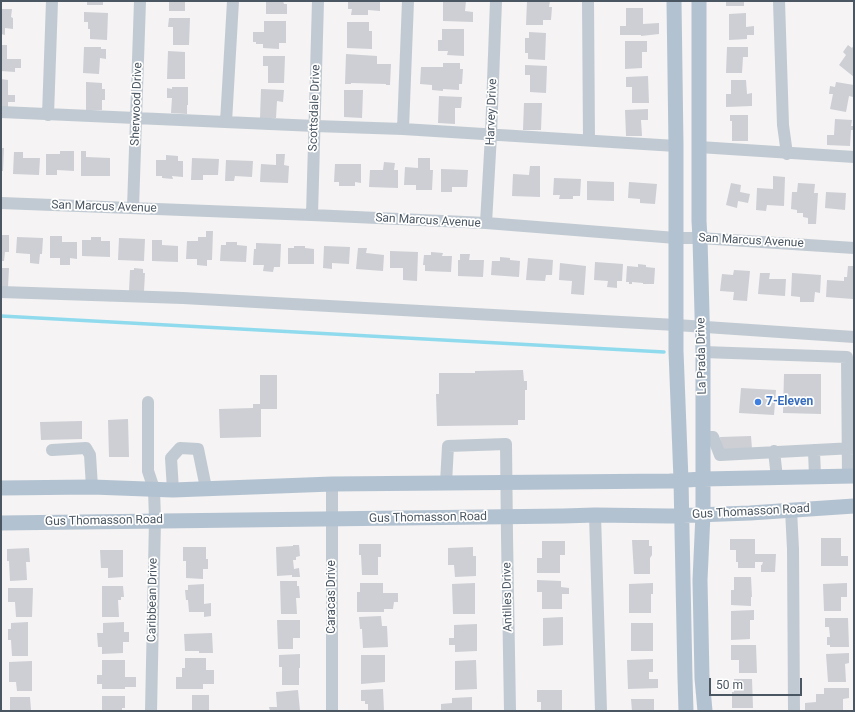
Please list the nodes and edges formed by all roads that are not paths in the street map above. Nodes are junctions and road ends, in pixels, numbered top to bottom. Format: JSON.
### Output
{"nodes":[{"id":1,"x":52,"y":1,"type":"edge"},
{"id":2,"x":140,"y":1,"type":"edge"},
{"id":3,"x":233,"y":1,"type":"edge"},
{"id":4,"x":318,"y":1,"type":"edge"},
{"id":5,"x":408,"y":1,"type":"edge"},
{"id":6,"x":496,"y":1,"type":"edge"},
{"id":7,"x":588,"y":1,"type":"edge"},
{"id":8,"x":674,"y":1,"type":"edge"},
{"id":9,"x":699,"y":1,"type":"edge"},
{"id":10,"x":779,"y":1,"type":"edge"},
{"id":11,"x":1,"y":112,"type":"edge"},
{"id":12,"x":48,"y":115,"type":"junction"},
{"id":13,"x":136,"y":118,"type":"junction"},
{"id":14,"x":226,"y":122,"type":"junction"},
{"id":15,"x":315,"y":126,"type":"junction"},
{"id":16,"x":403,"y":129,"type":"junction"},
{"id":17,"x":491,"y":135,"type":"junction"},
{"id":18,"x":589,"y":140,"type":"junction"},
{"id":19,"x":676,"y":146,"type":"junction"},
{"id":20,"x":699,"y":147,"type":"junction"},
{"id":21,"x":787,"y":154,"type":"junction"},
{"id":22,"x":854,"y":158,"type":"edge"},
{"id":23,"x":1,"y":203,"type":"edge"},
{"id":24,"x":133,"y":208,"type":"junction"},
{"id":25,"x":312,"y":215,"type":"junction"},
{"id":26,"x":486,"y":223,"type":"junction"},
{"id":27,"x":676,"y":238,"type":"junction"},
{"id":28,"x":700,"y":238,"type":"junction"},
{"id":29,"x":854,"y":248,"type":"edge"},
{"id":30,"x":1,"y":292,"type":"edge"},
{"id":31,"x":676,"y":325,"type":"junction"},
{"id":32,"x":702,"y":326,"type":"junction"},
{"id":33,"x":854,"y":337,"type":"edge"},
{"id":34,"x":703,"y":352,"type":"junction"},
{"id":35,"x":851,"y":371,"type":"edge"},
{"id":36,"x":148,"y":402,"type":"dead end"},
{"id":37,"x":703,"y":437,"type":"junction"},
{"id":38,"x":851,"y":448,"type":"edge"},
{"id":39,"x":52,"y":450,"type":"dead end"},
{"id":40,"x":814,"y":450,"type":"junction"},
{"id":41,"x":774,"y":451,"type":"junction"},
{"id":42,"x":851,"y":476,"type":"edge"},
{"id":43,"x":815,"y":477,"type":"junction"},
{"id":44,"x":777,"y":478,"type":"junction"},
{"id":45,"x":703,"y":479,"type":"junction"},
{"id":46,"x":681,"y":480,"type":"junction"},
{"id":47,"x":506,"y":482,"type":"junction"},
{"id":48,"x":446,"y":483,"type":"junction"},
{"id":49,"x":332,"y":484,"type":"junction"},
{"id":50,"x":92,"y":487,"type":"junction"},
{"id":51,"x":1,"y":488,"type":"edge"},
{"id":52,"x":206,"y":488,"type":"junction"},
{"id":53,"x":154,"y":489,"type":"junction"},
{"id":54,"x":172,"y":490,"type":"junction"},
{"id":55,"x":854,"y":506,"type":"edge"},
{"id":56,"x":791,"y":510,"type":"junction"},
{"id":57,"x":703,"y":514,"type":"junction"},
{"id":58,"x":595,"y":515,"type":"junction"},
{"id":59,"x":682,"y":515,"type":"junction"},
{"id":60,"x":507,"y":517,"type":"junction"},
{"id":61,"x":332,"y":519,"type":"junction"},
{"id":62,"x":155,"y":520,"type":"junction"},
{"id":63,"x":1,"y":523,"type":"edge"},
{"id":64,"x":703,"y":692,"type":"junction"},
{"id":65,"x":685,"y":693,"type":"junction"},
{"id":66,"x":151,"y":711,"type":"edge"},
{"id":67,"x":332,"y":711,"type":"edge"},
{"id":68,"x":510,"y":711,"type":"edge"},
{"id":69,"x":601,"y":711,"type":"edge"},
{"id":70,"x":686,"y":711,"type":"edge"},
{"id":71,"x":705,"y":711,"type":"edge"},
{"id":72,"x":794,"y":711,"type":"edge"}],
"edges":[{"from":1,"to":12,"type":"street"},
{"from":2,"to":13,"type":"street","name":"Sherwood Drive"},
{"from":3,"to":14,"type":"street"},
{"from":4,"to":15,"type":"street","name":"Scottsdale Drive"},
{"from":5,"to":16,"type":"street"},
{"from":6,"to":17,"type":"street","name":"Harvey Drive"},
{"from":7,"to":18,"type":"street"},
{"from":8,"to":19,"type":"main road","name":"La Prada Drive"},
{"from":9,"to":20,"type":"main road","name":"La Prada Drive"},
{"from":10,"to":21,"type":"street"},
{"from":11,"to":12,"type":"street"},
{"from":12,"to":13,"type":"street"},
{"from":13,"to":14,"type":"street"},
{"from":13,"to":24,"type":"street","name":"Sherwood Drive"},
{"from":14,"to":15,"type":"street"},
{"from":15,"to":16,"type":"street"},
{"from":15,"to":25,"type":"street","name":"Scottsdale Drive"},
{"from":16,"to":17,"type":"street"},
{"from":17,"to":18,"type":"street"},
{"from":17,"to":26,"type":"street","name":"Harvey Drive"},
{"from":18,"to":19,"type":"street"},
{"from":19,"to":27,"type":"main road","name":"La Prada Drive"},
{"from":20,"to":21,"type":"street"},
{"from":20,"to":28,"type":"main road","name":"La Prada Drive"},
{"from":21,"to":22,"type":"street"},
{"from":23,"to":24,"type":"street","name":"San Marcus Avenue"},
{"from":24,"to":25,"type":"street","name":"San Marcus Avenue"},
{"from":25,"to":26,"type":"street","name":"San Marcus Avenue"},
{"from":26,"to":27,"type":"street","name":"San Marcus Avenue"},
{"from":27,"to":28,"type":"street","name":"San Marcus Avenue"},
{"from":27,"to":31,"type":"main road","name":"La Prada Drive"},
{"from":28,"to":29,"type":"street","name":"San Marcus Avenue"},
{"from":28,"to":32,"type":"main road","name":"La Prada Drive"},
{"from":30,"to":31,"type":"street"},
{"from":31,"to":32,"type":"street"},
{"from":31,"to":46,"type":"main road","name":"La Prada Drive"},
{"from":32,"to":33,"type":"street"},
{"from":32,"to":34,"type":"main road","name":"La Prada Drive"},
{"from":34,"to":35,"type":"street"},
{"from":34,"to":37,"type":"main road","name":"La Prada Drive"},
{"from":35,"to":38,"type":"street"},
{"from":36,"to":53,"type":"street","name":"Caribbean Drive"},
{"from":37,"to":41,"type":"street"},
{"from":37,"to":45,"type":"main road","name":"La Prada Drive"},
{"from":38,"to":40,"type":"street"},
{"from":38,"to":42,"type":"street"},
{"from":39,"to":50,"type":"street"},
{"from":40,"to":41,"type":"street"},
{"from":40,"to":43,"type":"street"},
{"from":41,"to":44,"type":"street"},
{"from":42,"to":43,"type":"main road"},
{"from":43,"to":44,"type":"main road"},
{"from":44,"to":45,"type":"main road"},
{"from":45,"to":46,"type":"main road"},
{"from":45,"to":57,"type":"main road","name":"La Prada Drive"},
{"from":46,"to":47,"type":"main road"},
{"from":46,"to":59,"type":"main road","name":"La Prada Drive"},
{"from":47,"to":48,"type":"main road"},
{"from":47,"to":48,"type":"street","name":"Antilles Drive"},
{"from":47,"to":60,"type":"street","name":"Antilles Drive"},
{"from":48,"to":49,"type":"main road"},
{"from":49,"to":52,"type":"main road"},
{"from":49,"to":61,"type":"street","name":"Caracas Drive"},
{"from":50,"to":51,"type":"main road"},
{"from":50,"to":53,"type":"main road"},
{"from":52,"to":54,"type":"main road"},
{"from":52,"to":54,"type":"street"},
{"from":53,"to":54,"type":"main road"},
{"from":53,"to":62,"type":"street","name":"Caribbean Drive"},
{"from":55,"to":56,"type":"main road","name":"Gus Thomasson Road"},
{"from":56,"to":57,"type":"main road","name":"Gus Thomasson Road"},
{"from":56,"to":72,"type":"street"},
{"from":57,"to":59,"type":"main road","name":"Gus Thomasson Road"},
{"from":57,"to":64,"type":"main road","name":"La Prada Drive"},
{"from":58,"to":59,"type":"main road","name":"Gus Thomasson Road"},
{"from":58,"to":60,"type":"main road","name":"Gus Thomasson Road"},
{"from":58,"to":69,"type":"street"},
{"from":59,"to":65,"type":"main road","name":"La Prada Drive"},
{"from":60,"to":61,"type":"main road","name":"Gus Thomasson Road"},
{"from":60,"to":68,"type":"street","name":"Antilles Drive"},
{"from":61,"to":62,"type":"main road","name":"Gus Thomasson Road"},
{"from":61,"to":67,"type":"street","name":"Caracas Drive"},
{"from":62,"to":63,"type":"main road","name":"Gus Thomasson Road"},
{"from":62,"to":66,"type":"street","name":"Caribbean Drive"},
{"from":64,"to":65,"type":"main road"},
{"from":64,"to":71,"type":"main road","name":"La Prada Drive"},
{"from":65,"to":70,"type":"main road","name":"La Prada Drive"}]}
